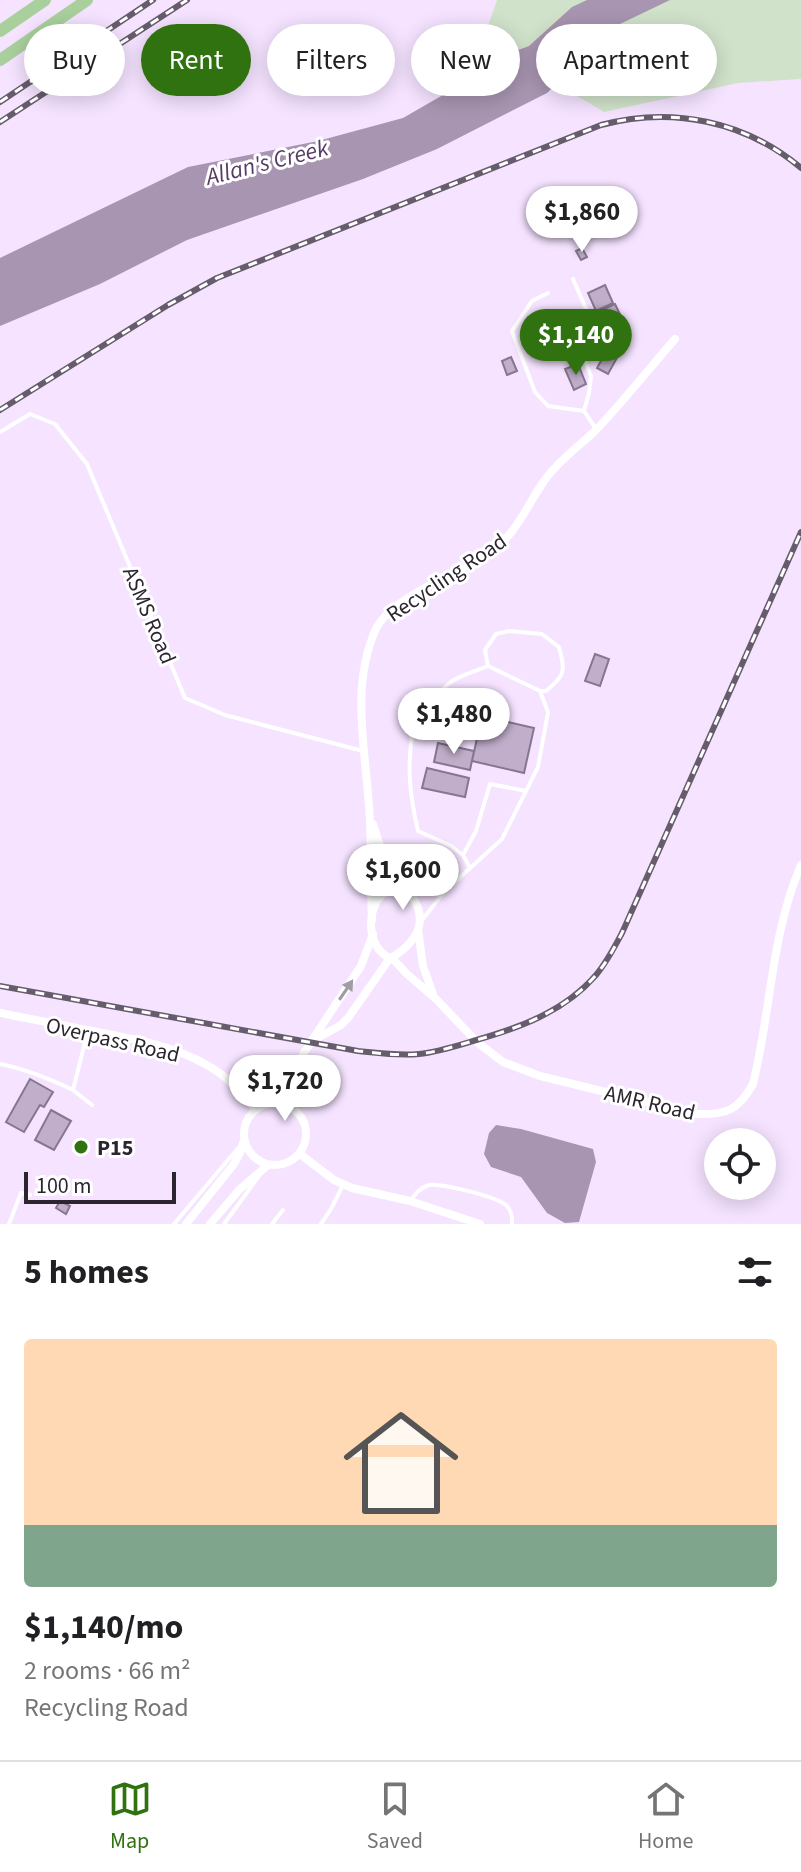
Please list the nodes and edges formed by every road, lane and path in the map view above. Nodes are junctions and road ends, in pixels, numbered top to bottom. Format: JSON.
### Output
{"nodes":[{"id":1,"x":45,"y":0,"type":"edge"},
{"id":2,"x":87,"y":0,"type":"edge"},
{"id":3,"x":0,"y":31,"type":"edge"},
{"id":4,"x":0,"y":60,"type":"edge"},
{"id":5,"x":573,"y":279,"type":"dead end"},
{"id":6,"x":548,"y":293,"type":"dead end"},
{"id":7,"x":556,"y":339,"type":"dead end"},
{"id":8,"x":675,"y":339,"type":"dead end"},
{"id":9,"x":583,"y":356,"type":"junction"},
{"id":10,"x":584,"y":411,"type":"junction"},
{"id":11,"x":596,"y":429,"type":"junction"},
{"id":12,"x":0,"y":432,"type":"edge"},
{"id":13,"x":488,"y":666,"type":"junction"},
{"id":14,"x":540,"y":691,"type":"junction"},
{"id":15,"x":439,"y":696,"type":"dead end"},
{"id":16,"x":412,"y":735,"type":"dead end"},
{"id":17,"x":364,"y":751,"type":"junction"},
{"id":18,"x":526,"y":791,"type":"junction"},
{"id":19,"x":370,"y":808,"type":"junction"},
{"id":20,"x":463,"y":855,"type":"junction"},
{"id":21,"x":801,"y":865,"type":"edge"},
{"id":22,"x":470,"y":868,"type":"junction"},
{"id":23,"x":459,"y":878,"type":"junction"},
{"id":24,"x":402,"y":889,"type":"junction"},
{"id":25,"x":372,"y":920,"type":"junction"},
{"id":26,"x":419,"y":927,"type":"junction"},
{"id":27,"x":373,"y":934,"type":"junction"},
{"id":28,"x":391,"y":958,"type":"junction"},
{"id":29,"x":435,"y":998,"type":"junction"},
{"id":30,"x":0,"y":1013,"type":"edge"},
{"id":31,"x":88,"y":1030,"type":"junction"},
{"id":32,"x":310,"y":1042,"type":"junction"},
{"id":33,"x":0,"y":1064,"type":"edge"},
{"id":34,"x":73,"y":1090,"type":"junction"},
{"id":35,"x":282,"y":1103,"type":"junction"},
{"id":36,"x":92,"y":1105,"type":"dead end"},
{"id":37,"x":256,"y":1109,"type":"junction"},
{"id":38,"x":244,"y":1138,"type":"junction"},
{"id":39,"x":300,"y":1154,"type":"junction"},
{"id":40,"x":267,"y":1166,"type":"junction"},
{"id":41,"x":343,"y":1185,"type":"junction"},
{"id":42,"x":30,"y":1195,"type":"dead end"},
{"id":43,"x":411,"y":1201,"type":"junction"},
{"id":44,"x":283,"y":1210,"type":"dead end"},
{"id":45,"x":9,"y":1224,"type":"edge"},
{"id":46,"x":174,"y":1224,"type":"edge"},
{"id":47,"x":186,"y":1224,"type":"edge"},
{"id":48,"x":210,"y":1224,"type":"edge"},
{"id":49,"x":224,"y":1224,"type":"edge"},
{"id":50,"x":272,"y":1224,"type":"edge"},
{"id":51,"x":321,"y":1224,"type":"edge"},
{"id":52,"x":480,"y":1224,"type":"edge"},
{"id":53,"x":512,"y":1224,"type":"edge"}],
"edges":[{"from":1,"to":3,"type":"main road"},
{"from":2,"to":4,"type":"main road"},
{"from":5,"to":9,"type":"lane"},
{"from":6,"to":10,"type":"lane"},
{"from":7,"to":9,"type":"lane"},
{"from":8,"to":11,"type":"street","name":"Recycling Road"},
{"from":9,"to":10,"type":"lane"},
{"from":10,"to":11,"type":"lane"},
{"from":11,"to":17,"type":"street","name":"Recycling Road"},
{"from":12,"to":17,"type":"lane","name":"ASMS Road"},
{"from":13,"to":14,"type":"lane"},
{"from":13,"to":14,"type":"lane"},
{"from":13,"to":15,"type":"lane"},
{"from":14,"to":18,"type":"lane"},
{"from":16,"to":20,"type":"lane"},
{"from":17,"to":19,"type":"street","name":"Recycling Road"},
{"from":18,"to":20,"type":"lane"},
{"from":18,"to":22,"type":"lane"},
{"from":19,"to":24,"type":"street"},
{"from":19,"to":25,"type":"street","name":"Recycling Road"},
{"from":20,"to":22,"type":"lane"},
{"from":21,"to":29,"type":"street","name":"AMR Road"},
{"from":22,"to":23,"type":"lane"},
{"from":23,"to":24,"type":"lane"},
{"from":23,"to":26,"type":"lane"},
{"from":24,"to":25,"type":"street"},
{"from":24,"to":26,"type":"street"},
{"from":25,"to":27,"type":"street"},
{"from":26,"to":28,"type":"street"},
{"from":26,"to":29,"type":"street","name":"AMR Road"},
{"from":27,"to":28,"type":"street"},
{"from":32,"to":27,"type":"street","one_way":true},
{"from":28,"to":29,"type":"street","name":"AMR Road"},
{"from":28,"to":32,"type":"street"},
{"from":30,"to":31,"type":"street","name":"Overpass Road"},
{"from":31,"to":34,"type":"lane"},
{"from":31,"to":37,"type":"street","name":"Overpass Road"},
{"from":32,"to":35,"type":"street"},
{"from":33,"to":34,"type":"lane"},
{"from":34,"to":36,"type":"lane"},
{"from":35,"to":37,"type":"street"},
{"from":35,"to":39,"type":"street"},
{"from":37,"to":38,"type":"street"},
{"from":38,"to":40,"type":"street"},
{"from":38,"to":46,"type":"lane"},
{"from":38,"to":47,"type":"street"},
{"from":39,"to":40,"type":"street"},
{"from":39,"to":41,"type":"street"},
{"from":40,"to":48,"type":"street"},
{"from":40,"to":49,"type":"lane"},
{"from":41,"to":43,"type":"street"},
{"from":41,"to":51,"type":"lane"},
{"from":42,"to":45,"type":"lane"},
{"from":43,"to":52,"type":"street"},
{"from":43,"to":53,"type":"lane"},
{"from":44,"to":50,"type":"lane"}]}
